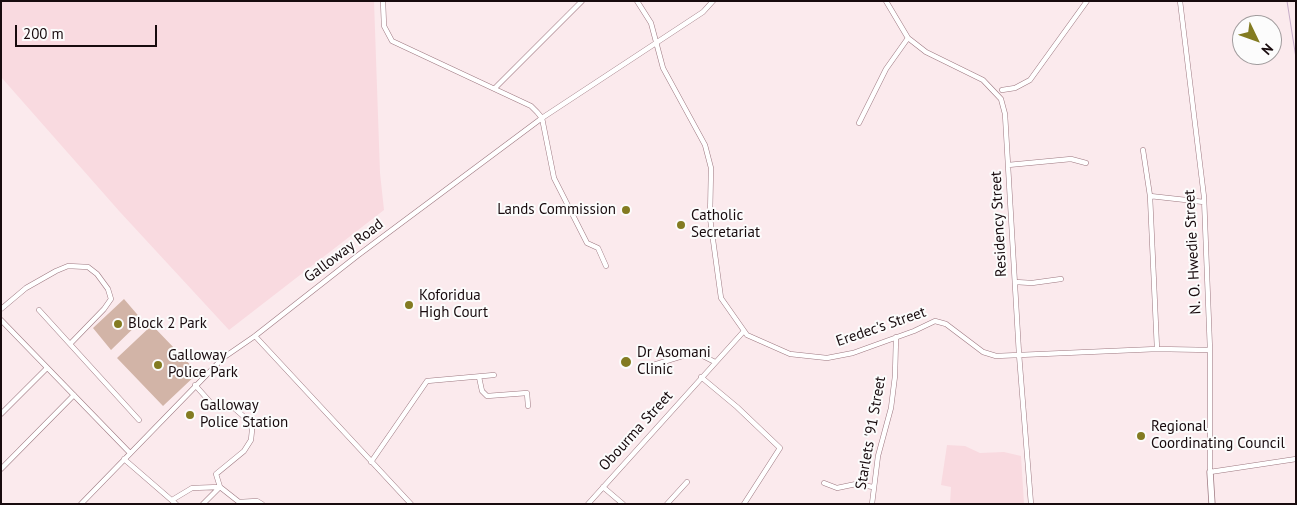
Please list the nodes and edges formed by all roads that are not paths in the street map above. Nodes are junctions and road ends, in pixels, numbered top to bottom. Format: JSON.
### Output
{"nodes":[{"id":1,"x":382,"y":1,"type":"edge"},
{"id":2,"x":582,"y":1,"type":"edge"},
{"id":3,"x":637,"y":1,"type":"edge"},
{"id":4,"x":714,"y":1,"type":"edge"},
{"id":5,"x":886,"y":1,"type":"edge"},
{"id":6,"x":1087,"y":1,"type":"edge"},
{"id":7,"x":1180,"y":1,"type":"edge"},
{"id":8,"x":908,"y":38,"type":"junction"},
{"id":9,"x":657,"y":42,"type":"junction"},
{"id":10,"x":495,"y":88,"type":"junction"},
{"id":11,"x":1002,"y":90,"type":"dead end"},
{"id":12,"x":542,"y":118,"type":"junction"},
{"id":13,"x":859,"y":123,"type":"dead end"},
{"id":14,"x":1143,"y":150,"type":"dead end"},
{"id":15,"x":1086,"y":163,"type":"dead end"},
{"id":16,"x":1008,"y":165,"type":"junction"},
{"id":17,"x":1150,"y":196,"type":"junction"},
{"id":18,"x":1204,"y":202,"type":"junction"},
{"id":19,"x":606,"y":266,"type":"dead end"},
{"id":20,"x":1061,"y":279,"type":"dead end"},
{"id":21,"x":1015,"y":282,"type":"junction"},
{"id":22,"x":1,"y":309,"type":"edge"},
{"id":23,"x":39,"y":310,"type":"dead end"},
{"id":24,"x":1,"y":320,"type":"edge"},
{"id":25,"x":744,"y":331,"type":"junction"},
{"id":26,"x":255,"y":336,"type":"junction"},
{"id":27,"x":896,"y":337,"type":"junction"},
{"id":28,"x":71,"y":343,"type":"junction"},
{"id":29,"x":1157,"y":349,"type":"junction"},
{"id":30,"x":1210,"y":350,"type":"junction"},
{"id":31,"x":1020,"y":354,"type":"junction"},
{"id":32,"x":715,"y":362,"type":"junction"},
{"id":33,"x":650,"y":366,"type":"dead end"},
{"id":34,"x":47,"y":368,"type":"junction"},
{"id":35,"x":494,"y":375,"type":"dead end"},
{"id":36,"x":479,"y":377,"type":"junction"},
{"id":37,"x":701,"y":377,"type":"junction"},
{"id":38,"x":195,"y":385,"type":"junction"},
{"id":39,"x":74,"y":395,"type":"junction"},
{"id":40,"x":528,"y":406,"type":"dead end"},
{"id":41,"x":1,"y":414,"type":"edge"},
{"id":42,"x":139,"y":420,"type":"dead end"},
{"id":43,"x":130,"y":454,"type":"junction"},
{"id":44,"x":1296,"y":459,"type":"edge"},
{"id":45,"x":124,"y":460,"type":"junction"},
{"id":46,"x":371,"y":462,"type":"junction"},
{"id":47,"x":1,"y":468,"type":"edge"},
{"id":48,"x":1210,"y":472,"type":"junction"},
{"id":49,"x":687,"y":482,"type":"dead end"},
{"id":50,"x":824,"y":483,"type":"dead end"},
{"id":51,"x":220,"y":487,"type":"junction"},
{"id":52,"x":603,"y":487,"type":"junction"},
{"id":53,"x":873,"y":487,"type":"junction"},
{"id":54,"x":172,"y":500,"type":"junction"},
{"id":55,"x":409,"y":503,"type":"edge"},
{"id":56,"x":81,"y":504,"type":"edge"},
{"id":57,"x":176,"y":504,"type":"edge"},
{"id":58,"x":203,"y":504,"type":"edge"},
{"id":59,"x":262,"y":504,"type":"edge"},
{"id":60,"x":588,"y":504,"type":"edge"},
{"id":61,"x":623,"y":504,"type":"edge"},
{"id":62,"x":667,"y":504,"type":"edge"},
{"id":63,"x":744,"y":504,"type":"edge"},
{"id":64,"x":872,"y":504,"type":"edge"},
{"id":65,"x":1031,"y":504,"type":"edge"},
{"id":66,"x":1212,"y":504,"type":"edge"}],
"edges":[{"from":1,"to":10,"type":"street"},
{"from":2,"to":10,"type":"street"},
{"from":3,"to":9,"type":"street","name":"Eredec's Street"},
{"from":4,"to":9,"type":"street"},
{"from":5,"to":8,"type":"street","name":"Residency Street"},
{"from":6,"to":11,"type":"street"},
{"from":7,"to":18,"type":"street","name":"N. O. Hwedie Street"},
{"from":8,"to":13,"type":"street"},
{"from":8,"to":16,"type":"street","name":"Residency Street"},
{"from":9,"to":12,"type":"street","name":"Galloway Road"},
{"from":9,"to":25,"type":"street","name":"Eredec's Street"},
{"from":10,"to":12,"type":"street"},
{"from":12,"to":19,"type":"street"},
{"from":12,"to":26,"type":"street","name":"Galloway Road"},
{"from":14,"to":17,"type":"street"},
{"from":15,"to":16,"type":"street"},
{"from":16,"to":21,"type":"street","name":"Residency Street"},
{"from":17,"to":18,"type":"street"},
{"from":17,"to":29,"type":"street"},
{"from":18,"to":30,"type":"street","name":"N. O. Hwedie Street"},
{"from":20,"to":21,"type":"street"},
{"from":21,"to":31,"type":"street","name":"Residency Street"},
{"from":22,"to":28,"type":"street"},
{"from":23,"to":28,"type":"street"},
{"from":24,"to":34,"type":"street"},
{"from":25,"to":27,"type":"street","name":"Eredec's Street"},
{"from":25,"to":32,"type":"street","name":"Obourma Street"},
{"from":26,"to":38,"type":"street","name":"Galloway Road"},
{"from":26,"to":46,"type":"street"},
{"from":27,"to":31,"type":"street","name":"Eredec's Street"},
{"from":27,"to":53,"type":"street","name":"Starlets '91 Street"},
{"from":28,"to":42,"type":"street"},
{"from":29,"to":30,"type":"street","name":"Eredec's Street"},
{"from":29,"to":31,"type":"street","name":"Eredec's Street"},
{"from":30,"to":48,"type":"street","name":"N. O. Hwedie Street"},
{"from":31,"to":65,"type":"street","name":"Residency Street"},
{"from":32,"to":33,"type":"street"},
{"from":32,"to":37,"type":"street","name":"Obourma Street"},
{"from":34,"to":39,"type":"street"},
{"from":34,"to":41,"type":"street"},
{"from":35,"to":36,"type":"street"},
{"from":36,"to":40,"type":"street"},
{"from":36,"to":46,"type":"street"},
{"from":37,"to":52,"type":"street","name":"Obourma Street"},
{"from":37,"to":63,"type":"street"},
{"from":38,"to":43,"type":"street","name":"Galloway Road"},
{"from":38,"to":51,"type":"street"},
{"from":39,"to":43,"type":"street"},
{"from":39,"to":47,"type":"street"},
{"from":43,"to":45,"type":"street","name":"Galloway Road"},
{"from":44,"to":48,"type":"street"},
{"from":45,"to":54,"type":"street"},
{"from":45,"to":56,"type":"street","name":"Galloway Road"},
{"from":46,"to":55,"type":"street"},
{"from":48,"to":66,"type":"street","name":"N. O. Hwedie Street"},
{"from":49,"to":62,"type":"street"},
{"from":50,"to":53,"type":"street"},
{"from":51,"to":54,"type":"street"},
{"from":51,"to":58,"type":"street"},
{"from":51,"to":59,"type":"street"},
{"from":52,"to":60,"type":"street","name":"Obourma Street"},
{"from":52,"to":61,"type":"street"},
{"from":53,"to":64,"type":"street","name":"Starlets '91 Street"},
{"from":54,"to":57,"type":"street"}]}
